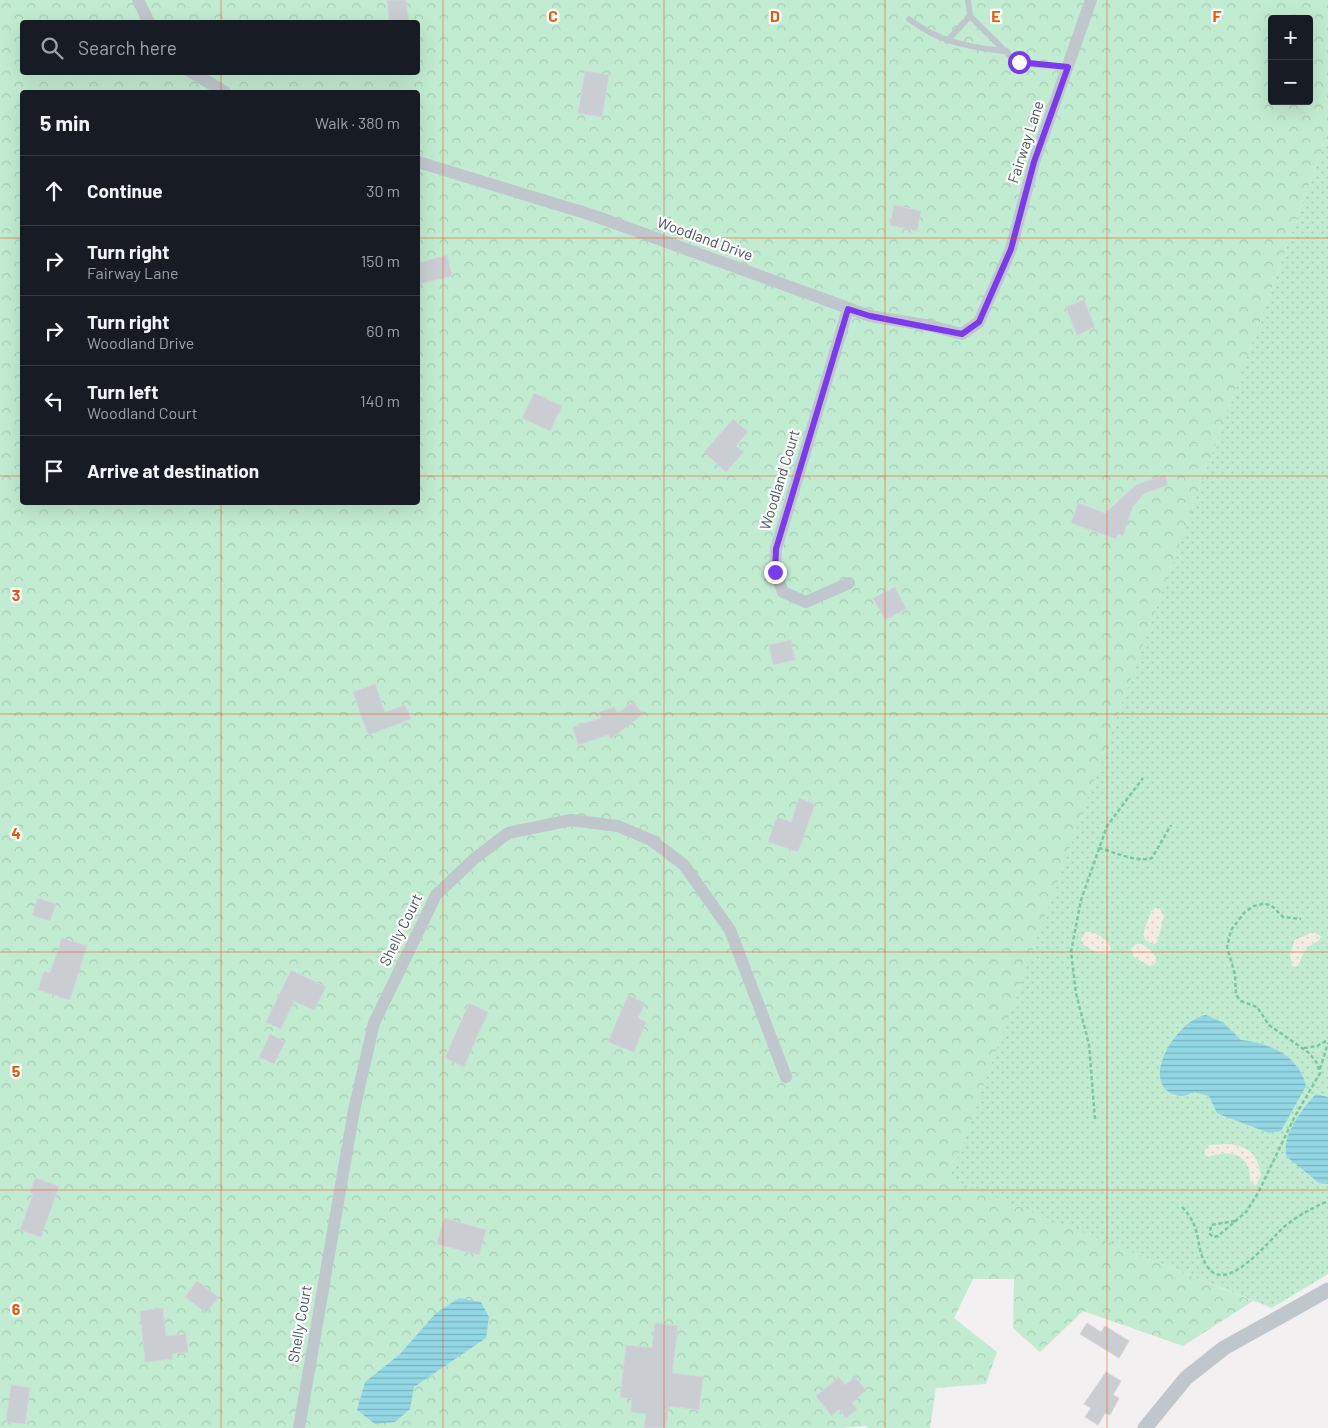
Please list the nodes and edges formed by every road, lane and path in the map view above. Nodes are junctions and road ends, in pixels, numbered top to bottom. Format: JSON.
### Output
{"nodes":[{"id":1,"x":138,"y":0,"type":"edge"},
{"id":2,"x":968,"y":0,"type":"edge"},
{"id":3,"x":1091,"y":0,"type":"edge"},
{"id":4,"x":970,"y":16,"type":"junction"},
{"id":5,"x":909,"y":19,"type":"dead end"},
{"id":6,"x":148,"y":20,"type":"edge"},
{"id":7,"x":947,"y":41,"type":"junction"},
{"id":8,"x":1003,"y":51,"type":"junction"},
{"id":9,"x":1068,"y":67,"type":"junction"},
{"id":10,"x":196,"y":75,"type":"edge"},
{"id":11,"x":222,"y":90,"type":"edge"},
{"id":12,"x":420,"y":163,"type":"edge"},
{"id":13,"x":848,"y":309,"type":"junction"},
{"id":14,"x":979,"y":322,"type":"joint"},
{"id":15,"x":849,"y":583,"type":"dead end"},
{"id":16,"x":1143,"y":778,"type":"dead end"},
{"id":17,"x":1170,"y":826,"type":"dead end"},
{"id":18,"x":1099,"y":848,"type":"junction"},
{"id":19,"x":1301,"y":919,"type":"dead end"},
{"id":20,"x":1328,"y":1040,"type":"edge"},
{"id":21,"x":1328,"y":1043,"type":"edge"},
{"id":22,"x":1303,"y":1048,"type":"junction"},
{"id":23,"x":1319,"y":1070,"type":"junction"},
{"id":24,"x":786,"y":1077,"type":"dead end"},
{"id":25,"x":1095,"y":1119,"type":"dead end"},
{"id":26,"x":1328,"y":1201,"type":"edge"},
{"id":27,"x":1182,"y":1207,"type":"dead end"},
{"id":28,"x":1234,"y":1221,"type":"junction"},
{"id":29,"x":1328,"y":1290,"type":"edge"},
{"id":30,"x":299,"y":1428,"type":"edge"},
{"id":31,"x":1145,"y":1428,"type":"edge"}],
"edges":[{"from":1,"to":6,"type":"street"},
{"from":2,"to":4,"type":"lane"},
{"from":3,"to":9,"type":"street","name":"Fairway Lane"},
{"from":4,"to":7,"type":"lane"},
{"from":4,"to":8,"type":"lane"},
{"from":5,"to":7,"type":"lane"},
{"from":7,"to":8,"type":"lane"},
{"from":8,"to":9,"type":"lane"},
{"from":9,"to":14,"type":"street","name":"Fairway Lane"},
{"from":10,"to":11,"type":"street"},
{"from":12,"to":13,"type":"street","name":"Woodland Drive"},
{"from":13,"to":14,"type":"street","name":"Woodland Drive"},
{"from":13,"to":15,"type":"street","name":"Woodland Court"},
{"from":16,"to":18,"type":"path"},
{"from":17,"to":18,"type":"path"},
{"from":18,"to":25,"type":"path"},
{"from":19,"to":22,"type":"path"},
{"from":20,"to":22,"type":"path"},
{"from":21,"to":23,"type":"path"},
{"from":22,"to":23,"type":"path"},
{"from":23,"to":28,"type":"path"},
{"from":24,"to":30,"type":"street","name":"Shelly Court"},
{"from":26,"to":27,"type":"path"},
{"from":28,"to":28,"type":"path"},
{"from":29,"to":31,"type":"street"}]}
